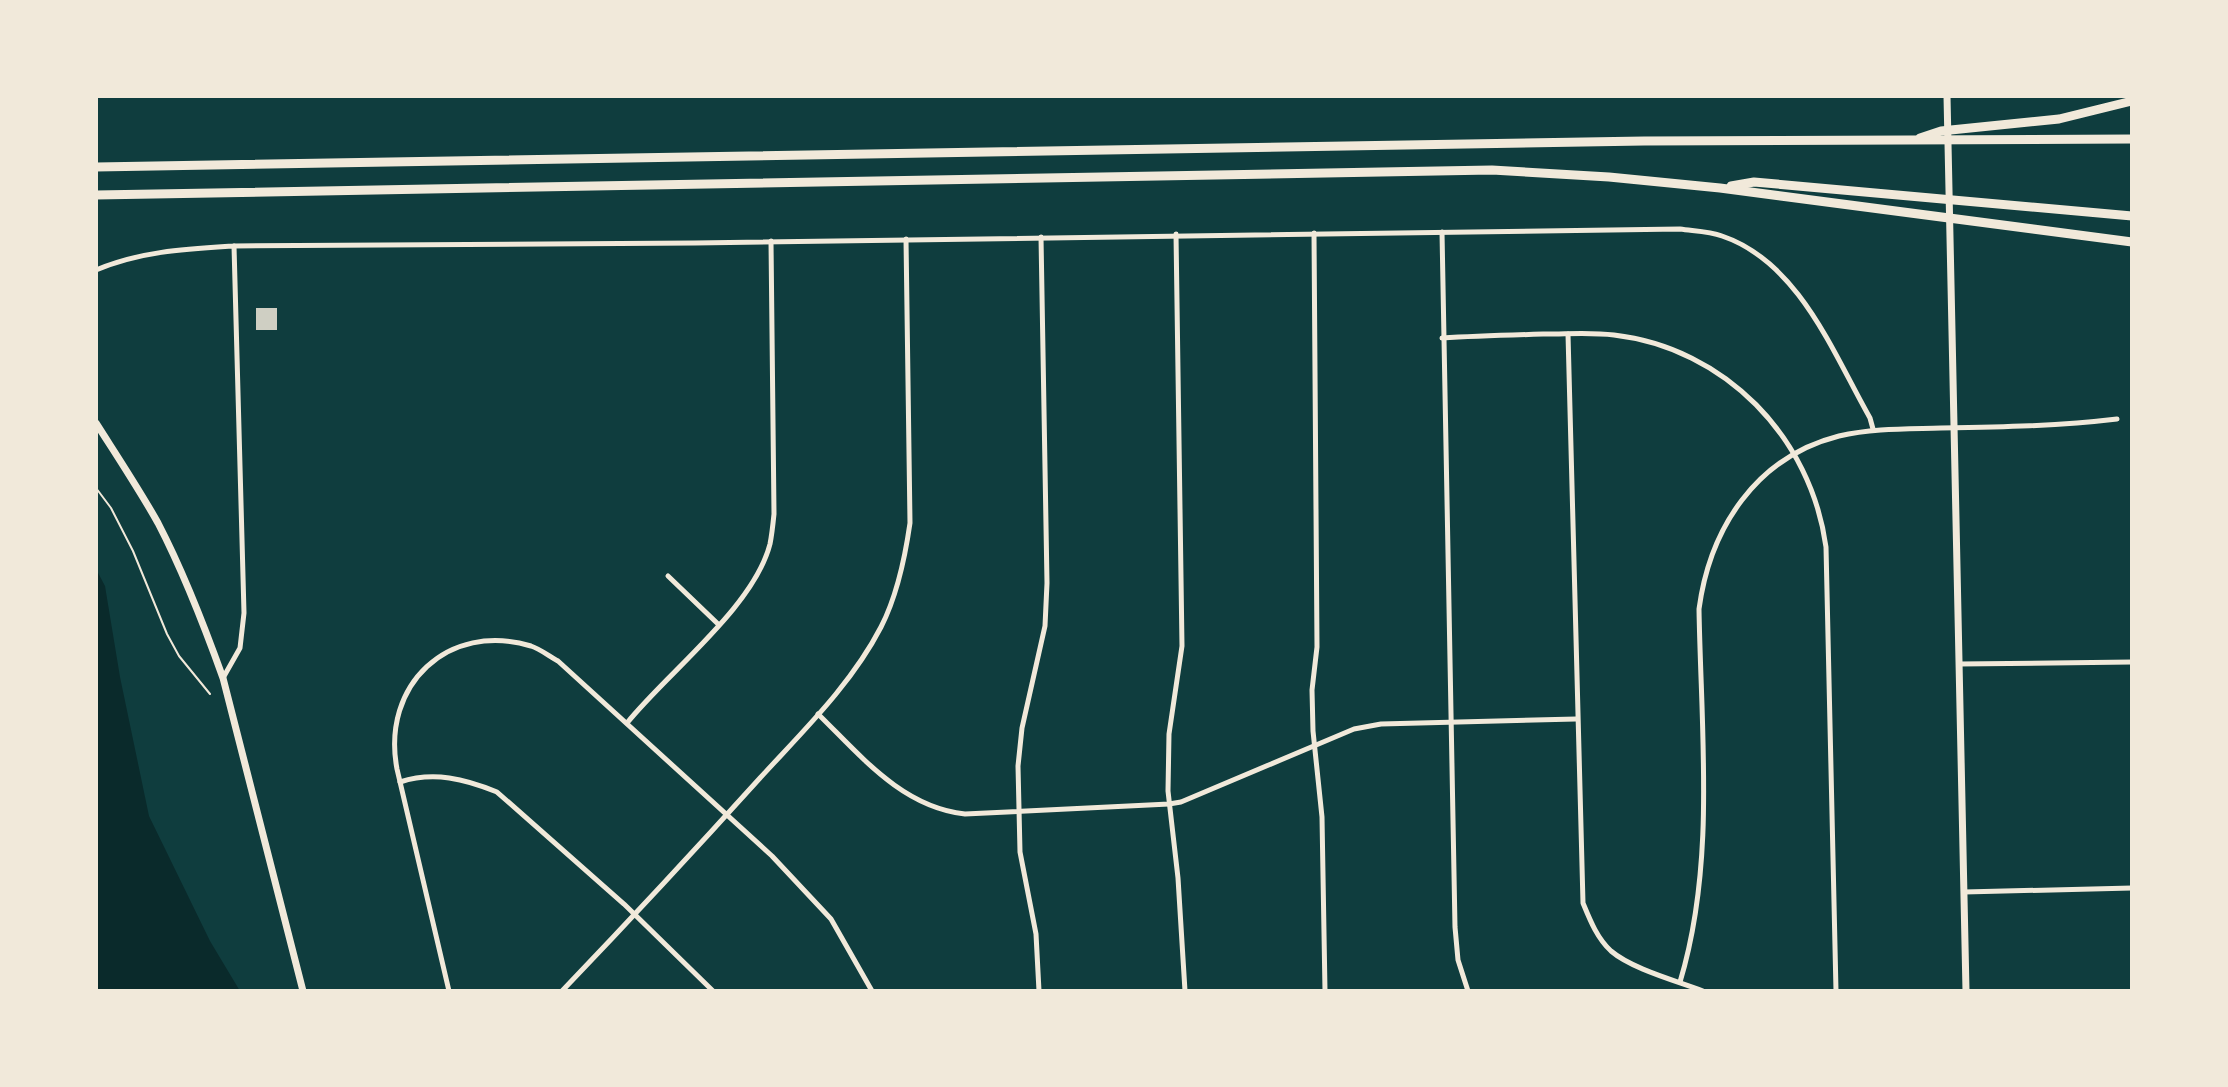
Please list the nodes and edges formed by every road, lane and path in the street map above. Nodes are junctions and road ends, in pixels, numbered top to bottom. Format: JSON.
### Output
{"nodes":[{"id":1,"x":1947,"y":96,"type":"edge"},
{"id":2,"x":2132,"y":101,"type":"edge"},
{"id":3,"x":2132,"y":139,"type":"edge"},
{"id":4,"x":1909,"y":141,"type":"junction"},
{"id":5,"x":96,"y":167,"type":"edge"},
{"id":6,"x":1720,"y":188,"type":"junction"},
{"id":7,"x":96,"y":195,"type":"edge"},
{"id":8,"x":2132,"y":216,"type":"edge"},
{"id":9,"x":1442,"y":232,"type":"junction"},
{"id":10,"x":1314,"y":233,"type":"junction"},
{"id":11,"x":1176,"y":234,"type":"junction"},
{"id":12,"x":1041,"y":237,"type":"junction"},
{"id":13,"x":906,"y":239,"type":"junction"},
{"id":14,"x":771,"y":241,"type":"junction"},
{"id":15,"x":2132,"y":242,"type":"edge"},
{"id":16,"x":234,"y":246,"type":"junction"},
{"id":17,"x":96,"y":270,"type":"edge"},
{"id":18,"x":1568,"y":334,"type":"junction"},
{"id":19,"x":1442,"y":338,"type":"junction"},
{"id":20,"x":2117,"y":419,"type":"dead end"},
{"id":21,"x":96,"y":423,"type":"edge"},
{"id":22,"x":1955,"y":428,"type":"junction"},
{"id":23,"x":1873,"y":429,"type":"junction"},
{"id":24,"x":1795,"y":455,"type":"junction"},
{"id":25,"x":96,"y":488,"type":"edge"},
{"id":26,"x":668,"y":576,"type":"dead end"},
{"id":27,"x":718,"y":624,"type":"junction"},
{"id":28,"x":2132,"y":662,"type":"edge"},
{"id":29,"x":1959,"y":664,"type":"junction"},
{"id":30,"x":223,"y":678,"type":"junction"},
{"id":31,"x":210,"y":694,"type":"dead end"},
{"id":32,"x":818,"y":714,"type":"junction"},
{"id":33,"x":1576,"y":719,"type":"junction"},
{"id":34,"x":627,"y":723,"type":"junction"},
{"id":35,"x":1451,"y":723,"type":"junction"},
{"id":36,"x":1313,"y":744,"type":"junction"},
{"id":37,"x":400,"y":782,"type":"junction"},
{"id":38,"x":1169,"y":804,"type":"junction"},
{"id":39,"x":1018,"y":812,"type":"junction"},
{"id":40,"x":727,"y":814,"type":"junction"},
{"id":41,"x":2132,"y":888,"type":"edge"},
{"id":42,"x":1963,"y":892,"type":"junction"},
{"id":43,"x":634,"y":915,"type":"junction"},
{"id":44,"x":1680,"y":982,"type":"junction"},
{"id":45,"x":303,"y":991,"type":"edge"},
{"id":46,"x":449,"y":991,"type":"edge"},
{"id":47,"x":562,"y":991,"type":"edge"},
{"id":48,"x":713,"y":991,"type":"edge"},
{"id":49,"x":872,"y":991,"type":"edge"},
{"id":50,"x":1039,"y":991,"type":"edge"},
{"id":51,"x":1185,"y":991,"type":"edge"},
{"id":52,"x":1325,"y":991,"type":"edge"},
{"id":53,"x":1468,"y":991,"type":"edge"},
{"id":54,"x":1703,"y":991,"type":"edge"},
{"id":55,"x":1836,"y":991,"type":"edge"},
{"id":56,"x":1966,"y":991,"type":"edge"}],
"edges":[{"from":1,"to":22,"type":"main road"},
{"from":2,"to":4,"type":"highway"},
{"from":3,"to":4,"type":"highway"},
{"from":4,"to":5,"type":"highway"},
{"from":6,"to":7,"type":"highway"},
{"from":6,"to":8,"type":"highway"},
{"from":6,"to":15,"type":"highway"},
{"from":9,"to":10,"type":"street"},
{"from":9,"to":19,"type":"street"},
{"from":9,"to":23,"type":"street"},
{"from":10,"to":11,"type":"street"},
{"from":10,"to":36,"type":"street"},
{"from":11,"to":12,"type":"street"},
{"from":11,"to":38,"type":"street"},
{"from":12,"to":13,"type":"street"},
{"from":12,"to":39,"type":"street"},
{"from":13,"to":14,"type":"street"},
{"from":13,"to":32,"type":"street"},
{"from":14,"to":16,"type":"street"},
{"from":14,"to":27,"type":"street"},
{"from":16,"to":17,"type":"street"},
{"from":16,"to":30,"type":"street"},
{"from":18,"to":19,"type":"street"},
{"from":18,"to":24,"type":"street"},
{"from":18,"to":33,"type":"street"},
{"from":19,"to":35,"type":"street"},
{"from":20,"to":22,"type":"street"},
{"from":21,"to":30,"type":"main road"},
{"from":22,"to":23,"type":"street"},
{"from":22,"to":29,"type":"main road"},
{"from":23,"to":24,"type":"street"},
{"from":24,"to":44,"type":"street"},
{"from":24,"to":55,"type":"street"},
{"from":25,"to":31,"type":"path"},
{"from":26,"to":27,"type":"street"},
{"from":27,"to":34,"type":"street"},
{"from":28,"to":29,"type":"street"},
{"from":29,"to":42,"type":"main road"},
{"from":30,"to":45,"type":"main road"},
{"from":32,"to":39,"type":"street"},
{"from":32,"to":40,"type":"street"},
{"from":33,"to":35,"type":"street"},
{"from":33,"to":44,"type":"street"},
{"from":34,"to":37,"type":"street"},
{"from":34,"to":40,"type":"street"},
{"from":35,"to":36,"type":"street"},
{"from":35,"to":53,"type":"street"},
{"from":36,"to":38,"type":"street"},
{"from":36,"to":52,"type":"street"},
{"from":37,"to":43,"type":"street"},
{"from":37,"to":46,"type":"street"},
{"from":38,"to":39,"type":"street"},
{"from":38,"to":51,"type":"street"},
{"from":39,"to":50,"type":"street"},
{"from":40,"to":43,"type":"street"},
{"from":40,"to":49,"type":"street"},
{"from":41,"to":42,"type":"street"},
{"from":42,"to":56,"type":"main road"},
{"from":43,"to":47,"type":"street"},
{"from":43,"to":48,"type":"street"},
{"from":44,"to":54,"type":"street"}]}
